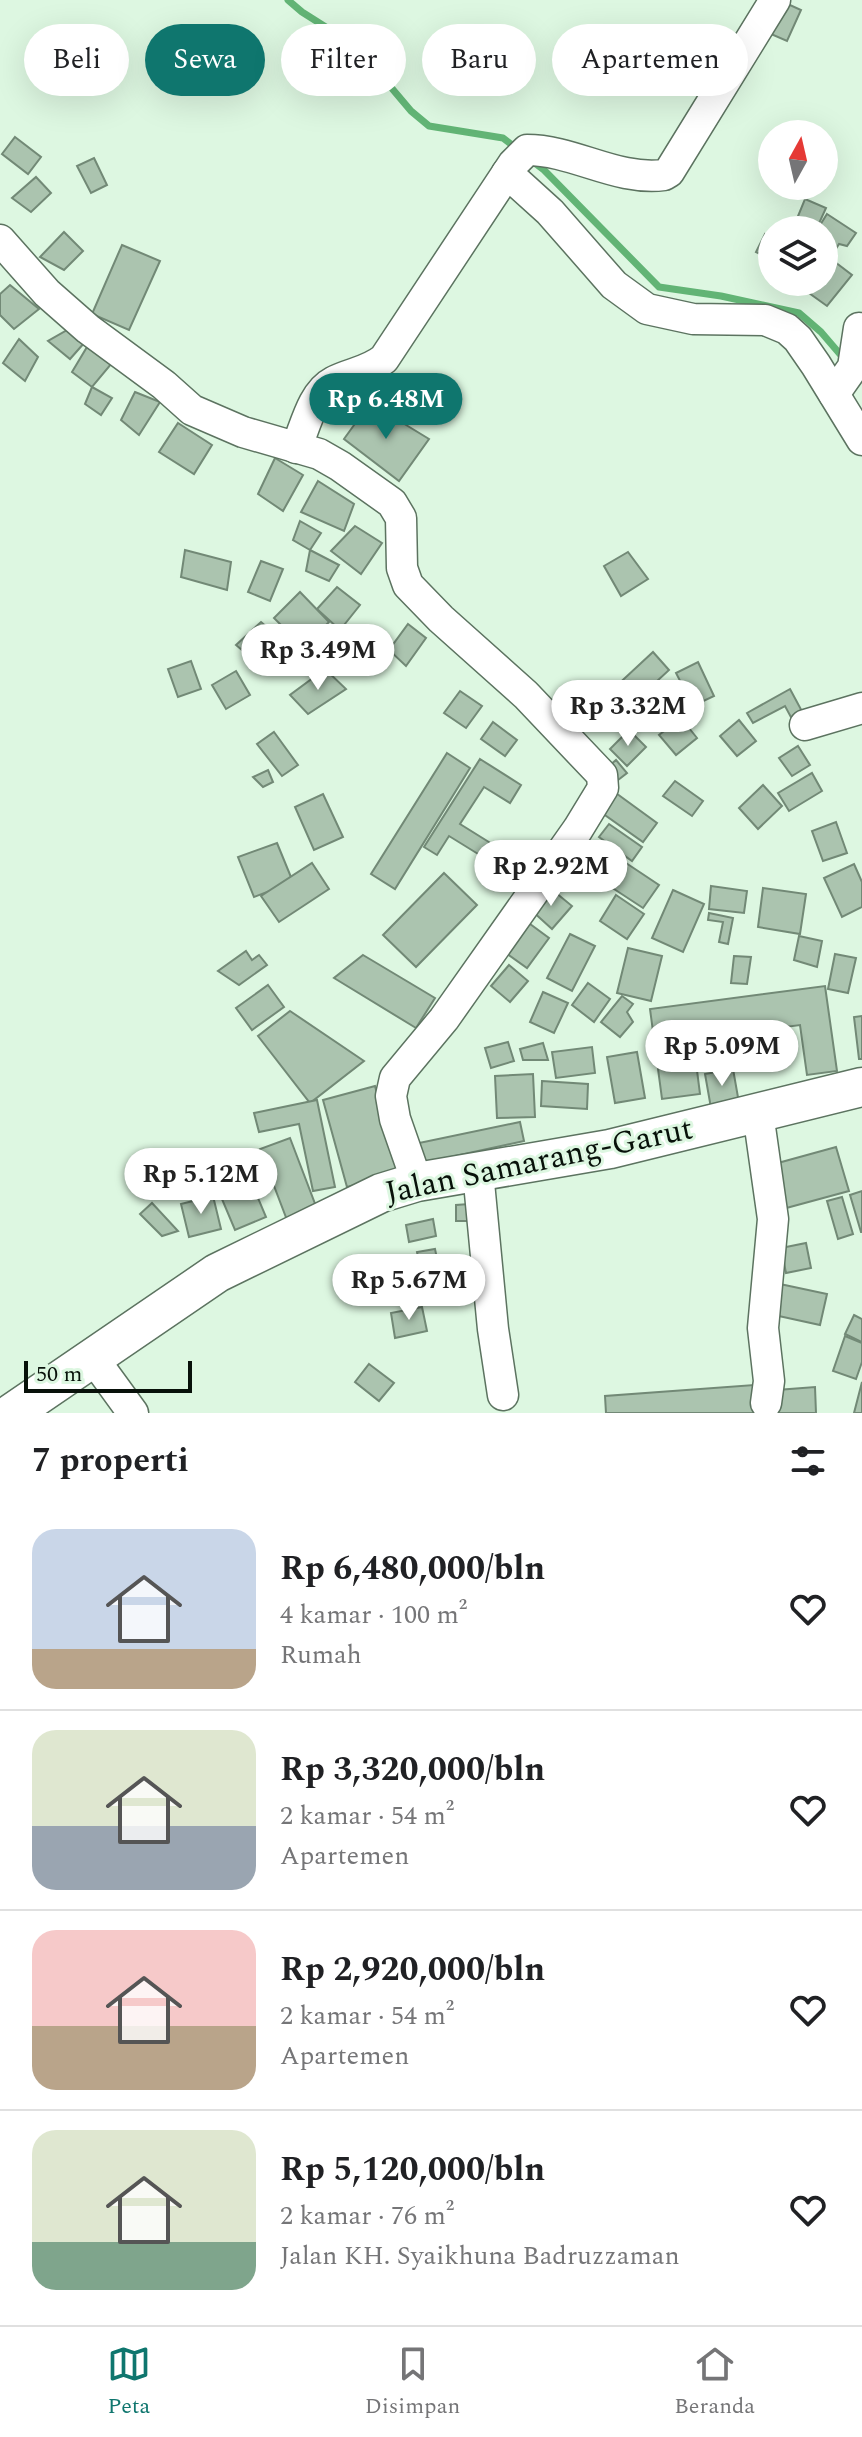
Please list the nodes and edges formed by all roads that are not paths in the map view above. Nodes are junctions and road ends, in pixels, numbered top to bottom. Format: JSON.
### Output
{"nodes":[{"id":1,"x":775,"y":0,"type":"edge"},
{"id":2,"x":516,"y":162,"type":"junction"},
{"id":3,"x":0,"y":240,"type":"edge"},
{"id":4,"x":859,"y":328,"type":"dead end"},
{"id":5,"x":843,"y":381,"type":"junction"},
{"id":6,"x":862,"y":440,"type":"edge"},
{"id":7,"x":296,"y":448,"type":"junction"},
{"id":8,"x":862,"y":708,"type":"edge"},
{"id":9,"x":805,"y":725,"type":"dead end"},
{"id":10,"x":862,"y":1087,"type":"edge"},
{"id":11,"x":758,"y":1113,"type":"junction"},
{"id":12,"x":478,"y":1172,"type":"junction"},
{"id":13,"x":417,"y":1182,"type":"junction"},
{"id":14,"x":93,"y":1358,"type":"junction"},
{"id":15,"x":503,"y":1395,"type":"dead end"},
{"id":16,"x":766,"y":1403,"type":"dead end"},
{"id":17,"x":12,"y":1413,"type":"edge"},
{"id":18,"x":133,"y":1413,"type":"edge"}],
"edges":[{"from":1,"to":2,"type":"street"},
{"from":2,"to":5,"type":"street"},
{"from":2,"to":7,"type":"street"},
{"from":3,"to":7,"type":"street"},
{"from":4,"to":5,"type":"street"},
{"from":5,"to":6,"type":"street"},
{"from":7,"to":13,"type":"street"},
{"from":8,"to":9,"type":"street"},
{"from":10,"to":11,"type":"main road","name":"Jalan Samarang-Garut"},
{"from":11,"to":12,"type":"main road","name":"Jalan Samarang-Garut"},
{"from":11,"to":16,"type":"street"},
{"from":12,"to":13,"type":"main road","name":"Jalan Samarang-Garut"},
{"from":12,"to":15,"type":"street"},
{"from":13,"to":14,"type":"main road","name":"Jalan Samarang-Garut"},
{"from":14,"to":17,"type":"main road","name":"Jalan Samarang-Garut"},
{"from":14,"to":18,"type":"street"}]}
